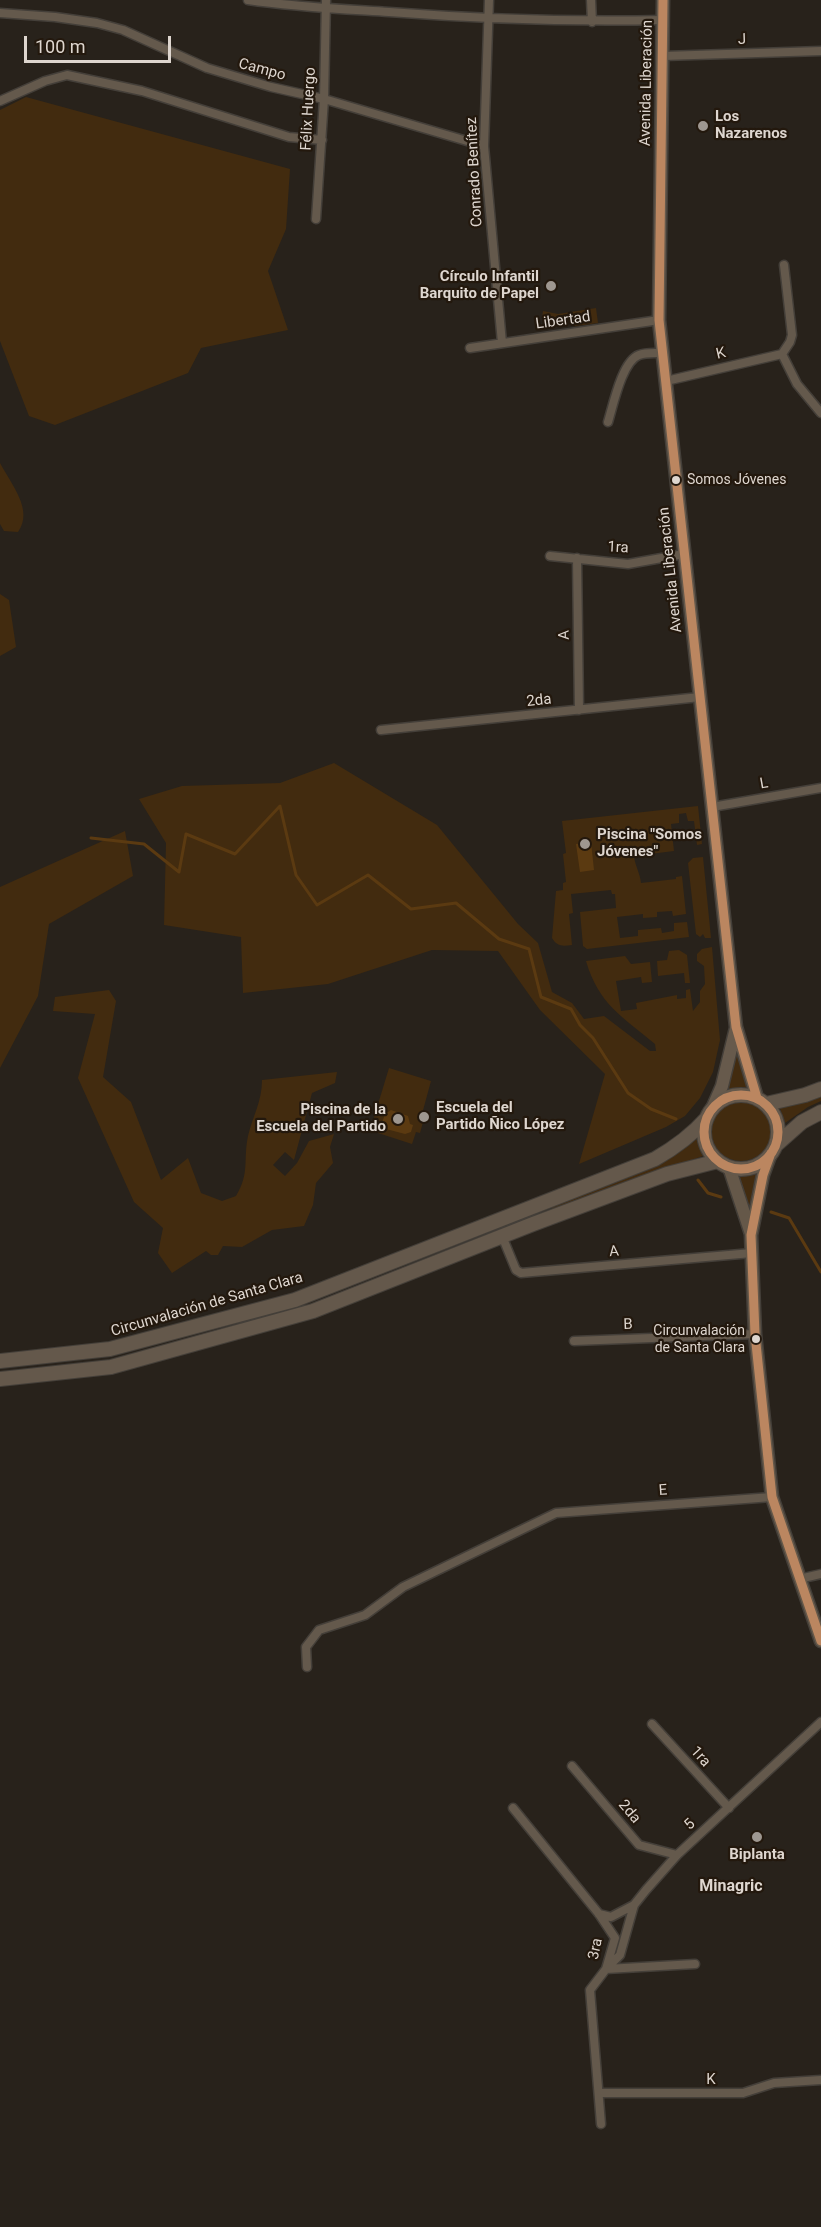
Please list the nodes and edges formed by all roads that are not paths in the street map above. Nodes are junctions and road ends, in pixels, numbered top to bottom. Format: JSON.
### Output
{"nodes":[{"id":1,"x":248,"y":0,"type":"edge"},
{"id":2,"x":489,"y":0,"type":"edge"},
{"id":3,"x":591,"y":0,"type":"edge"},
{"id":4,"x":663,"y":0,"type":"edge"},
{"id":5,"x":326,"y":4,"type":"edge"},
{"id":6,"x":0,"y":13,"type":"edge"},
{"id":7,"x":489,"y":19,"type":"junction"},
{"id":8,"x":663,"y":20,"type":"junction"},
{"id":9,"x":592,"y":22,"type":"junction"},
{"id":10,"x":821,"y":51,"type":"edge"},
{"id":11,"x":663,"y":56,"type":"junction"},
{"id":12,"x":324,"y":99,"type":"junction"},
{"id":13,"x":0,"y":100,"type":"edge"},
{"id":14,"x":322,"y":140,"type":"junction"},
{"id":15,"x":484,"y":146,"type":"junction"},
{"id":16,"x":316,"y":219,"type":"dead end"},
{"id":17,"x":784,"y":265,"type":"dead end"},
{"id":18,"x":659,"y":320,"type":"junction"},
{"id":19,"x":502,"y":343,"type":"junction"},
{"id":20,"x":470,"y":348,"type":"dead end"},
{"id":21,"x":663,"y":353,"type":"junction"},
{"id":22,"x":782,"y":354,"type":"junction"},
{"id":23,"x":666,"y":381,"type":"junction"},
{"id":24,"x":821,"y":413,"type":"edge"},
{"id":25,"x":608,"y":422,"type":"dead end"},
{"id":26,"x":684,"y":554,"type":"junction"},
{"id":27,"x":550,"y":556,"type":"dead end"},
{"id":28,"x":577,"y":558,"type":"junction"},
{"id":29,"x":700,"y":697,"type":"junction"},
{"id":30,"x":579,"y":711,"type":"junction"},
{"id":31,"x":381,"y":729,"type":"dead end"},
{"id":32,"x":821,"y":788,"type":"edge"},
{"id":33,"x":712,"y":807,"type":"junction"},
{"id":34,"x":736,"y":1027,"type":"junction"},
{"id":35,"x":821,"y":1089,"type":"edge"},
{"id":36,"x":762,"y":1101,"type":"junction"},
{"id":37,"x":709,"y":1113,"type":"junction"},
{"id":38,"x":820,"y":1113,"type":"edge"},
{"id":39,"x":774,"y":1149,"type":"junction"},
{"id":40,"x":724,"y":1164,"type":"junction"},
{"id":41,"x":751,"y":1235,"type":"junction"},
{"id":42,"x":502,"y":1236,"type":"junction"},
{"id":43,"x":752,"y":1253,"type":"junction"},
{"id":44,"x":755,"y":1334,"type":"junction"},
{"id":45,"x":574,"y":1341,"type":"dead end"},
{"id":46,"x":0,"y":1361,"type":"edge"},
{"id":47,"x":0,"y":1379,"type":"edge"},
{"id":48,"x":772,"y":1497,"type":"junction"},
{"id":49,"x":821,"y":1574,"type":"edge"},
{"id":50,"x":799,"y":1579,"type":"junction"},
{"id":51,"x":821,"y":1641,"type":"edge"},
{"id":52,"x":307,"y":1667,"type":"dead end"},
{"id":53,"x":821,"y":1722,"type":"edge"},
{"id":54,"x":652,"y":1724,"type":"dead end"},
{"id":55,"x":572,"y":1766,"type":"dead end"},
{"id":56,"x":513,"y":1808,"type":"dead end"},
{"id":57,"x":729,"y":1808,"type":"junction"},
{"id":58,"x":677,"y":1854,"type":"junction"},
{"id":59,"x":634,"y":1905,"type":"junction"},
{"id":60,"x":599,"y":1914,"type":"junction"},
{"id":61,"x":696,"y":1964,"type":"dead end"},
{"id":62,"x":606,"y":1969,"type":"junction"},
{"id":63,"x":821,"y":2080,"type":"edge"},
{"id":64,"x":599,"y":2093,"type":"junction"},
{"id":65,"x":601,"y":2124,"type":"dead end"}],
"edges":[{"from":1,"to":5,"type":"street"},
{"from":2,"to":7,"type":"street","name":"Conrado Benítez"},
{"from":3,"to":9,"type":"street"},
{"from":4,"to":8,"type":"main road","name":"Avenida Liberación"},
{"from":5,"to":7,"type":"street"},
{"from":5,"to":12,"type":"street","name":"Félix Huergo"},
{"from":6,"to":12,"type":"street","name":"Campo"},
{"from":7,"to":9,"type":"street"},
{"from":7,"to":15,"type":"street","name":"Conrado Benítez"},
{"from":8,"to":9,"type":"street"},
{"from":8,"to":11,"type":"main road","name":"Avenida Liberación"},
{"from":10,"to":11,"type":"street","name":"J"},
{"from":11,"to":18,"type":"main road","name":"Avenida Liberación"},
{"from":12,"to":14,"type":"street","name":"Félix Huergo"},
{"from":12,"to":15,"type":"street","name":"Campo"},
{"from":13,"to":14,"type":"street"},
{"from":14,"to":16,"type":"street","name":"Félix Huergo"},
{"from":15,"to":19,"type":"street","name":"Conrado Benítez"},
{"from":17,"to":22,"type":"street"},
{"from":18,"to":19,"type":"street","name":"Libertad"},
{"from":18,"to":21,"type":"main road","name":"Avenida Liberación"},
{"from":19,"to":20,"type":"street","name":"Libertad"},
{"from":21,"to":23,"type":"main road","name":"Avenida Liberación"},
{"from":21,"to":25,"type":"street"},
{"from":22,"to":23,"type":"street","name":"K"},
{"from":22,"to":24,"type":"street"},
{"from":23,"to":26,"type":"main road","name":"Avenida Liberación"},
{"from":26,"to":28,"type":"street","name":"1ra"},
{"from":26,"to":29,"type":"main road","name":"Avenida Liberación"},
{"from":27,"to":28,"type":"street","name":"1ra"},
{"from":28,"to":30,"type":"street","name":"A"},
{"from":29,"to":30,"type":"street","name":"2da"},
{"from":29,"to":33,"type":"main road","name":"Avenida Liberación"},
{"from":30,"to":31,"type":"street","name":"2da"},
{"from":32,"to":33,"type":"street","name":"L"},
{"from":33,"to":34,"type":"main road","name":"Avenida Liberación"},
{"from":34,"to":36,"type":"main road","name":"Avenida Liberación"},
{"from":34,"to":37,"type":"main road","name":"Avenida Liberación"},
{"from":35,"to":36,"type":"highway"},
{"from":36,"to":37,"type":"highway"},
{"from":36,"to":39,"type":"highway"},
{"from":37,"to":40,"type":"highway"},
{"from":37,"to":46,"type":"highway","name":"Circunvalación de Santa Clara"},
{"from":38,"to":39,"type":"highway"},
{"from":39,"to":40,"type":"highway"},
{"from":39,"to":41,"type":"main road"},
{"from":40,"to":41,"type":"main road"},
{"from":40,"to":42,"type":"highway"},
{"from":41,"to":43,"type":"main road"},
{"from":42,"to":43,"type":"street","name":"A"},
{"from":42,"to":47,"type":"highway"},
{"from":43,"to":44,"type":"main road"},
{"from":44,"to":45,"type":"street","name":"B"},
{"from":44,"to":48,"type":"main road"},
{"from":48,"to":50,"type":"main road"},
{"from":48,"to":52,"type":"street","name":"E"},
{"from":49,"to":50,"type":"street"},
{"from":50,"to":51,"type":"main road"},
{"from":53,"to":57,"type":"street","name":"5"},
{"from":54,"to":57,"type":"street","name":"1ra"},
{"from":55,"to":58,"type":"street","name":"2da"},
{"from":56,"to":60,"type":"street","name":"3ra"},
{"from":57,"to":58,"type":"street","name":"5"},
{"from":58,"to":59,"type":"street","name":"5"},
{"from":59,"to":60,"type":"street"},
{"from":59,"to":62,"type":"street","name":"5"},
{"from":60,"to":62,"type":"street","name":"3ra"},
{"from":61,"to":62,"type":"street"},
{"from":62,"to":64,"type":"street","name":"3ra"},
{"from":63,"to":64,"type":"street","name":"K"},
{"from":64,"to":65,"type":"street","name":"3ra"}]}
